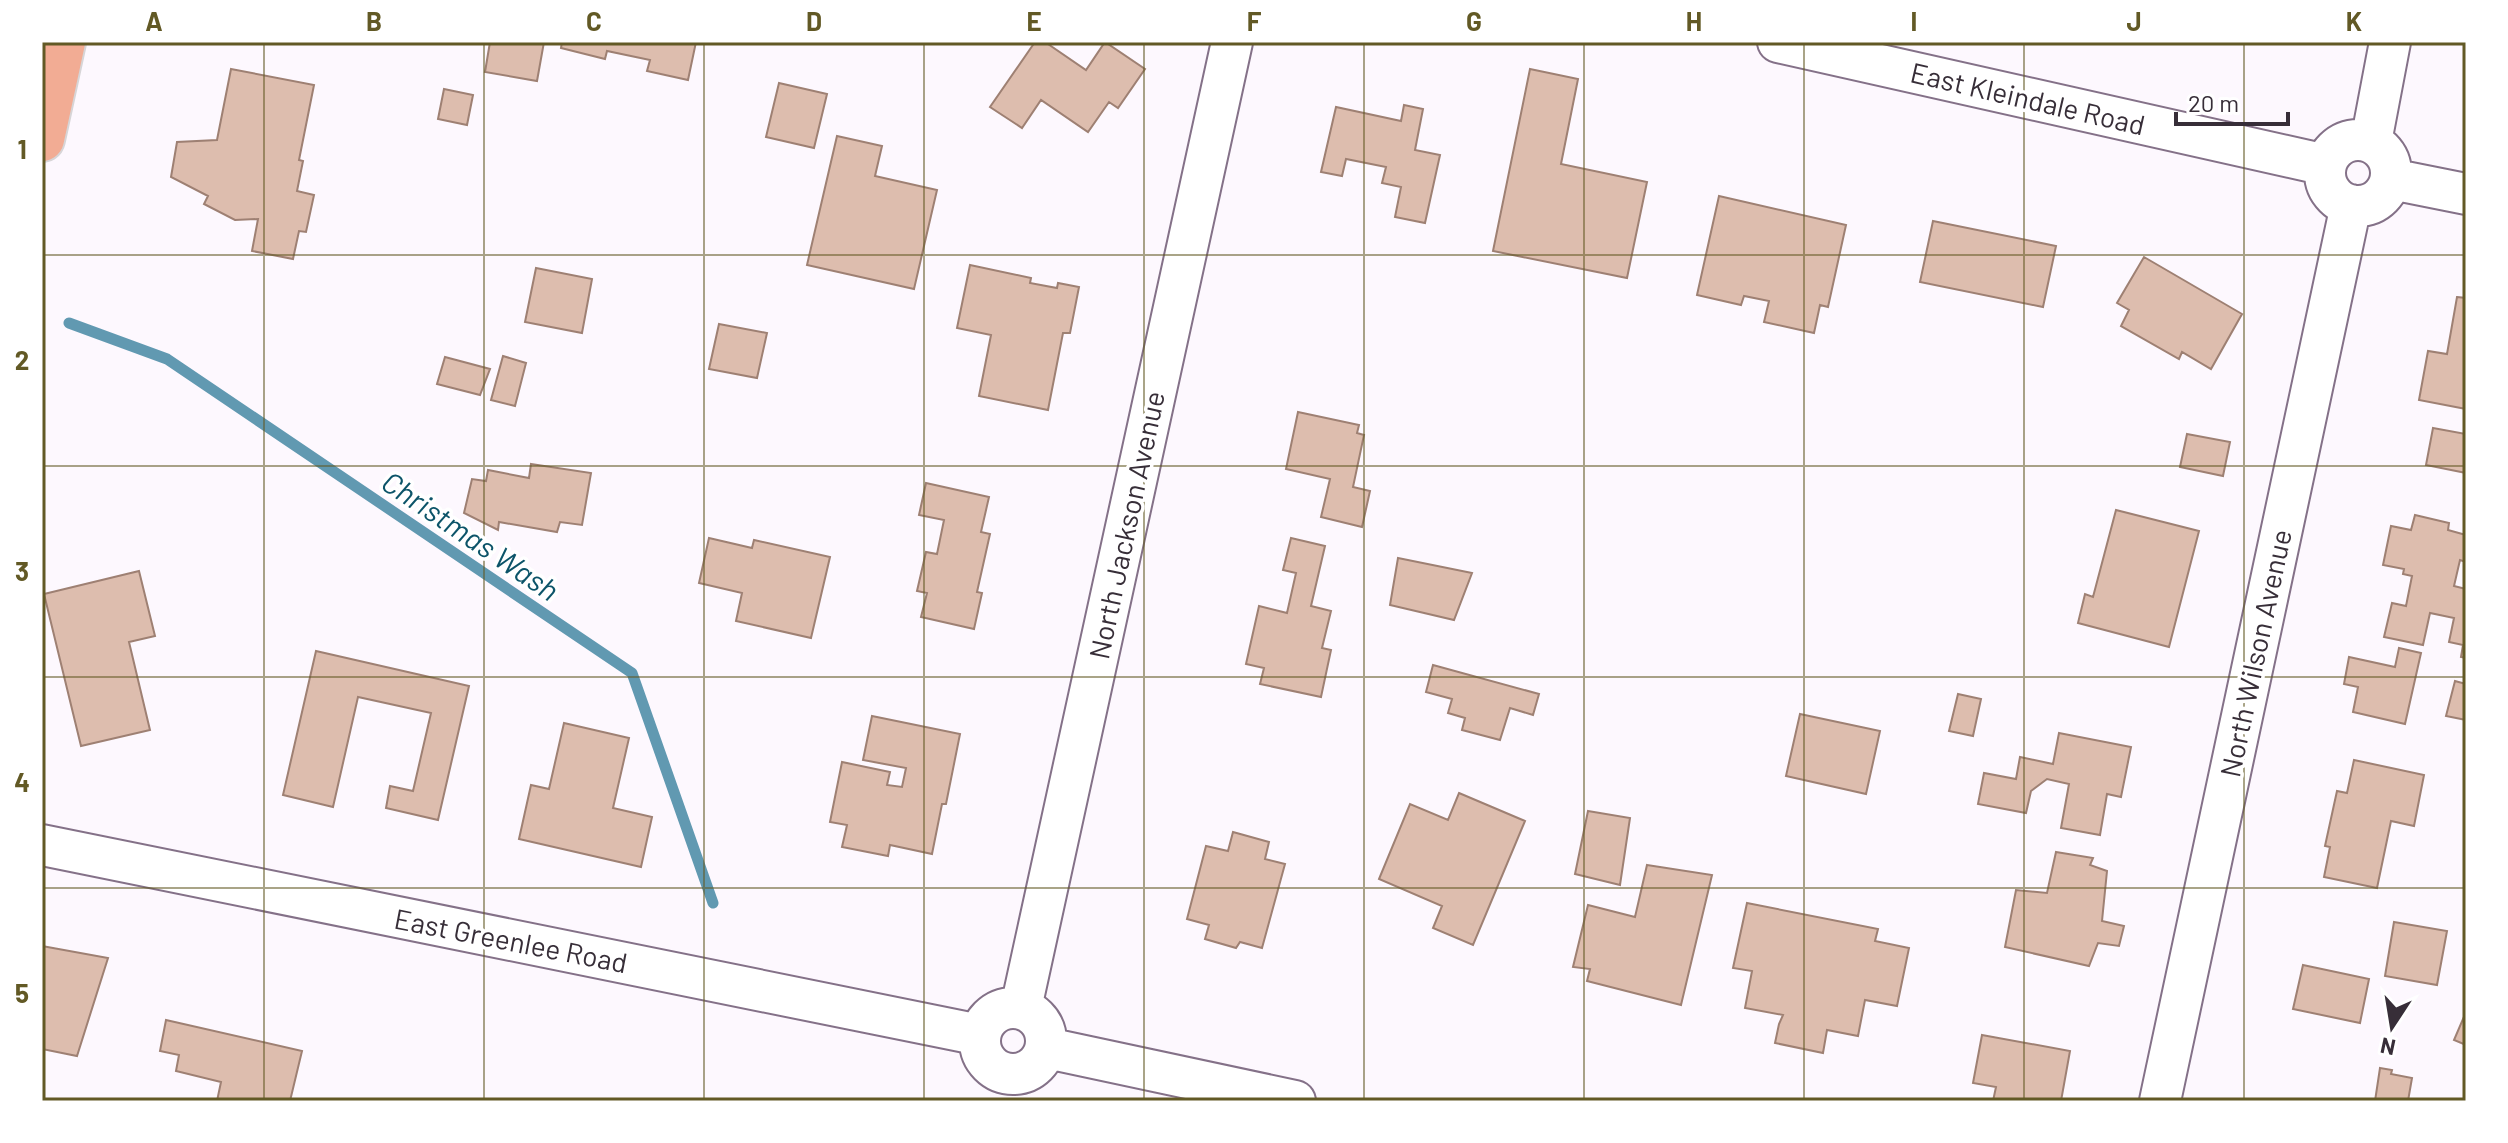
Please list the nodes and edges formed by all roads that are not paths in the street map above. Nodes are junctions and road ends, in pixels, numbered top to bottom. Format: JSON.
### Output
{"nodes":[{"id":1,"x":63,"y":42,"type":"edge"},
{"id":2,"x":1232,"y":42,"type":"edge"},
{"id":3,"x":1778,"y":42,"type":"edge"},
{"id":4,"x":2390,"y":42,"type":"edge"},
{"id":5,"x":42,"y":139,"type":"edge"},
{"id":6,"x":2371,"y":142,"type":"junction"},
{"id":7,"x":2326,"y":165,"type":"junction"},
{"id":8,"x":2391,"y":179,"type":"junction"},
{"id":9,"x":2466,"y":194,"type":"edge"},
{"id":10,"x":2351,"y":205,"type":"junction"},
{"id":11,"x":42,"y":845,"type":"edge"},
{"id":12,"x":1021,"y":1008,"type":"junction"},
{"id":13,"x":980,"y":1035,"type":"junction"},
{"id":14,"x":1047,"y":1048,"type":"junction"},
{"id":15,"x":1004,"y":1087,"type":"edge"},
{"id":16,"x":1295,"y":1101,"type":"edge"},
{"id":17,"x":2160,"y":1101,"type":"edge"}],
"edges":[{"from":1,"to":5,"type":"main road"},
{"from":2,"to":12,"type":"street","name":"North Jackson Avenue"},
{"from":3,"to":7,"type":"street","name":"East Kleindale Road"},
{"from":4,"to":6,"type":"street"},
{"from":6,"to":7,"type":"street"},
{"from":6,"to":8,"type":"street"},
{"from":7,"to":10,"type":"street"},
{"from":8,"to":9,"type":"street"},
{"from":8,"to":10,"type":"street"},
{"from":10,"to":17,"type":"street","name":"North Wilson Avenue"},
{"from":11,"to":13,"type":"street","name":"East Greenlee Road"},
{"from":12,"to":13,"type":"street"},
{"from":12,"to":14,"type":"street"},
{"from":13,"to":15,"type":"street"},
{"from":14,"to":15,"type":"street"},
{"from":14,"to":16,"type":"street"}]}
